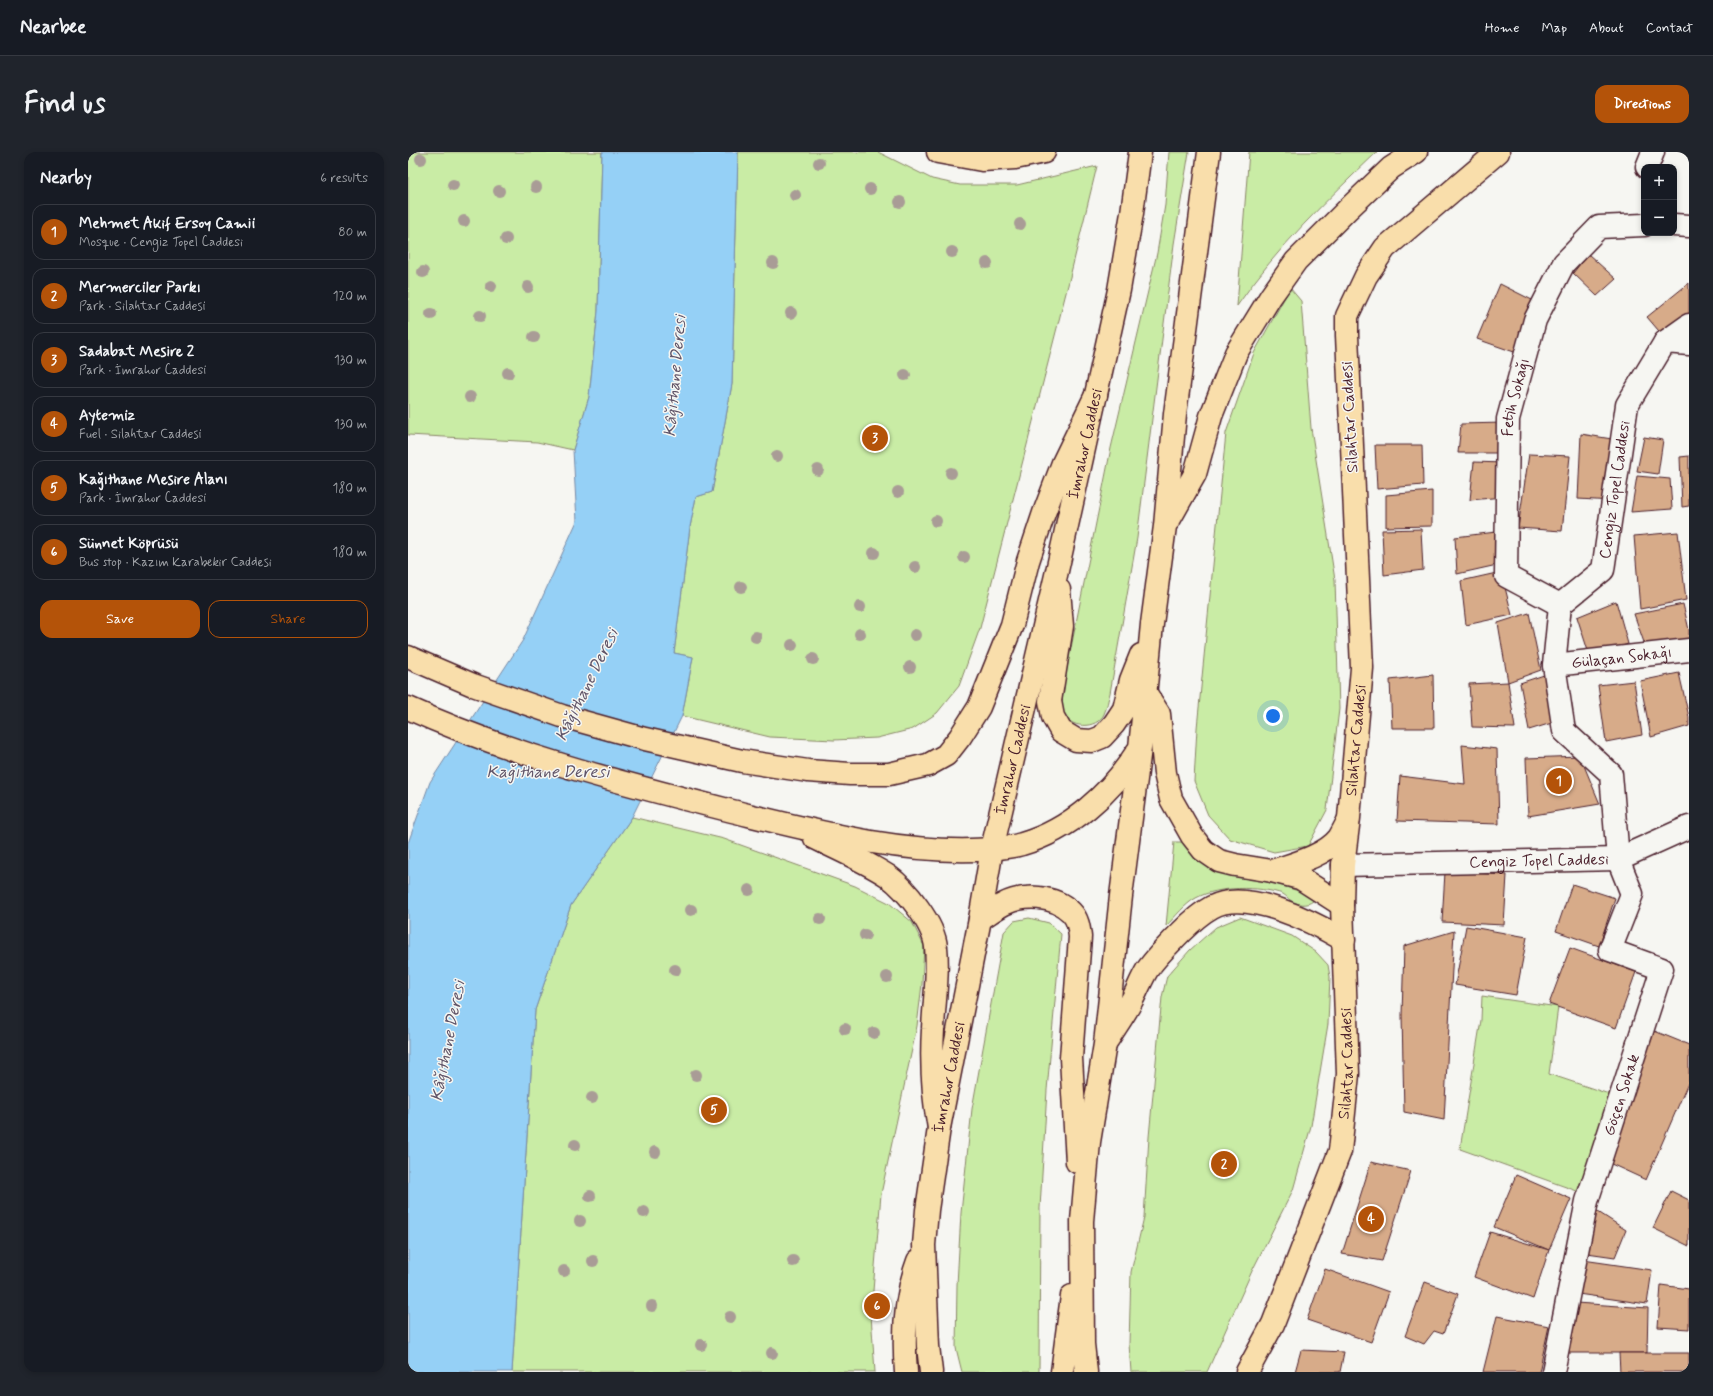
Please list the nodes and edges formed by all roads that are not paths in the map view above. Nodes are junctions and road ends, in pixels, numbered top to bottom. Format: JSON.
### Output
{"nodes":[{"id":1,"x":938,"y":152,"type":"edge"},
{"id":2,"x":1044,"y":152,"type":"edge"},
{"id":3,"x":1140,"y":152,"type":"edge"},
{"id":4,"x":1209,"y":152,"type":"edge"},
{"id":5,"x":1213,"y":152,"type":"edge"},
{"id":6,"x":1416,"y":152,"type":"edge"},
{"id":7,"x":1498,"y":152,"type":"edge"},
{"id":8,"x":1653,"y":152,"type":"edge"},
{"id":9,"x":1649,"y":164,"type":"edge"},
{"id":10,"x":1207,"y":174,"type":"junction"},
{"id":11,"x":1641,"y":221,"type":"edge"},
{"id":12,"x":1677,"y":225,"type":"edge"},
{"id":13,"x":1689,"y":226,"type":"edge"},
{"id":14,"x":1689,"y":325,"type":"edge"},
{"id":15,"x":1665,"y":342,"type":"junction"},
{"id":16,"x":1689,"y":344,"type":"edge"},
{"id":17,"x":1096,"y":395,"type":"junction"},
{"id":18,"x":1165,"y":526,"type":"junction"},
{"id":19,"x":1057,"y":571,"type":"junction"},
{"id":20,"x":1560,"y":604,"type":"junction"},
{"id":21,"x":1152,"y":624,"type":"junction"},
{"id":22,"x":1689,"y":650,"type":"edge"},
{"id":23,"x":408,"y":657,"type":"edge"},
{"id":24,"x":1554,"y":665,"type":"junction"},
{"id":25,"x":1145,"y":692,"type":"junction"},
{"id":26,"x":408,"y":708,"type":"edge"},
{"id":27,"x":1140,"y":748,"type":"junction"},
{"id":28,"x":1349,"y":818,"type":"junction"},
{"id":29,"x":791,"y":826,"type":"junction"},
{"id":30,"x":1689,"y":827,"type":"edge"},
{"id":31,"x":992,"y":849,"type":"junction"},
{"id":32,"x":1618,"y":859,"type":"junction"},
{"id":33,"x":1343,"y":865,"type":"junction"},
{"id":34,"x":1272,"y":871,"type":"junction"},
{"id":35,"x":1342,"y":905,"type":"junction"},
{"id":36,"x":980,"y":919,"type":"junction"},
{"id":37,"x":1344,"y":940,"type":"junction"},
{"id":38,"x":1106,"y":1044,"type":"junction"},
{"id":39,"x":939,"y":1128,"type":"junction"},
{"id":40,"x":1082,"y":1221,"type":"junction"},
{"id":41,"x":924,"y":1245,"type":"junction"},
{"id":42,"x":928,"y":1346,"type":"junction"},
{"id":43,"x":906,"y":1372,"type":"edge"},
{"id":44,"x":932,"y":1372,"type":"edge"},
{"id":45,"x":937,"y":1372,"type":"edge"},
{"id":46,"x":1062,"y":1372,"type":"edge"},
{"id":47,"x":1086,"y":1372,"type":"edge"},
{"id":48,"x":1247,"y":1372,"type":"edge"},
{"id":49,"x":1553,"y":1372,"type":"edge"}],
"edges":[{"from":1,"to":2,"type":"main road"},
{"from":3,"to":17,"type":"main road","name":"İmrahor Caddesi"},
{"from":4,"to":10,"type":"main road"},
{"from":5,"to":10,"type":"main road"},
{"from":6,"to":18,"type":"main road"},
{"from":7,"to":28,"type":"main road","name":"Silahtar Caddesi"},
{"from":8,"to":9,"type":"street"},
{"from":10,"to":18,"type":"main road"},
{"from":11,"to":20,"type":"street","name":"Fetih Sokağı"},
{"from":12,"to":13,"type":"street"},
{"from":14,"to":15,"type":"street"},
{"from":15,"to":16,"type":"street"},
{"from":15,"to":20,"type":"street","name":"Cengiz Topel Caddesi"},
{"from":17,"to":19,"type":"main road","name":"İmrahor Caddesi"},
{"from":17,"to":23,"type":"main road"},
{"from":18,"to":21,"type":"main road"},
{"from":19,"to":21,"type":"main road"},
{"from":19,"to":31,"type":"main road","name":"İmrahor Caddesi"},
{"from":20,"to":24,"type":"street","name":"Cengiz Topel Caddesi"},
{"from":21,"to":25,"type":"main road"},
{"from":22,"to":24,"type":"street","name":"Gülaçan Sokağı"},
{"from":24,"to":32,"type":"street","name":"Cengiz Topel Caddesi"},
{"from":25,"to":27,"type":"main road"},
{"from":25,"to":34,"type":"main road"},
{"from":26,"to":29,"type":"main road"},
{"from":27,"to":31,"type":"main road"},
{"from":27,"to":38,"type":"main road"},
{"from":28,"to":33,"type":"main road","name":"Silahtar Caddesi"},
{"from":28,"to":34,"type":"main road"},
{"from":29,"to":31,"type":"main road"},
{"from":29,"to":39,"type":"main road"},
{"from":30,"to":32,"type":"street"},
{"from":31,"to":36,"type":"main road","name":"İmrahor Caddesi"},
{"from":32,"to":33,"type":"street","name":"Cengiz Topel Caddesi"},
{"from":32,"to":49,"type":"street","name":"Göçen Sokak"},
{"from":33,"to":35,"type":"main road","name":"Silahtar Caddesi"},
{"from":34,"to":35,"type":"main road"},
{"from":35,"to":37,"type":"main road","name":"Silahtar Caddesi"},
{"from":36,"to":39,"type":"main road","name":"İmrahor Caddesi"},
{"from":36,"to":40,"type":"main road"},
{"from":37,"to":38,"type":"main road"},
{"from":37,"to":48,"type":"main road","name":"Silahtar Caddesi"},
{"from":38,"to":40,"type":"main road"},
{"from":39,"to":41,"type":"main road","name":"İmrahor Caddesi"},
{"from":40,"to":46,"type":"main road"},
{"from":40,"to":47,"type":"main road"},
{"from":41,"to":42,"type":"main road","name":"İmrahor Caddesi"},
{"from":41,"to":43,"type":"main road"},
{"from":42,"to":44,"type":"main road","name":"İmrahor Caddesi"},
{"from":42,"to":45,"type":"main road"}]}
